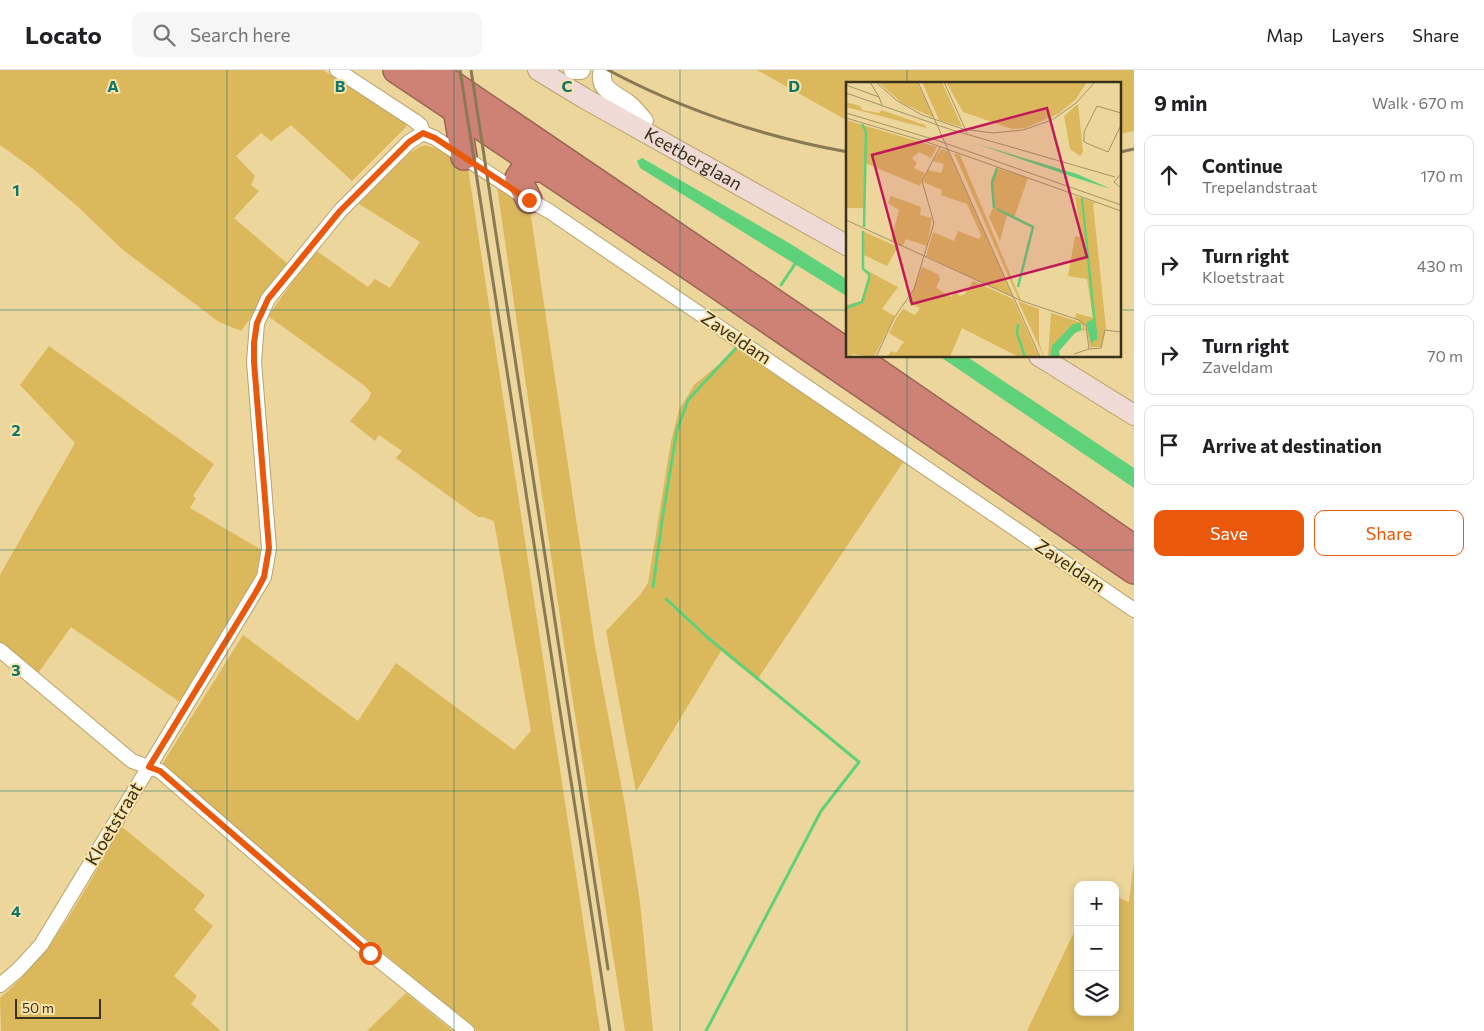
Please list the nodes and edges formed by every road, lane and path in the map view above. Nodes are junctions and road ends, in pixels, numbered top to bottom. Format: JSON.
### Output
{"nodes":[{"id":1,"x":337,"y":70,"type":"edge"},
{"id":2,"x":396,"y":70,"type":"edge"},
{"id":3,"x":432,"y":70,"type":"edge"},
{"id":4,"x":538,"y":70,"type":"edge"},
{"id":5,"x":556,"y":70,"type":"edge"},
{"id":6,"x":573,"y":70,"type":"edge"},
{"id":7,"x":581,"y":70,"type":"edge"},
{"id":8,"x":603,"y":70,"type":"edge"},
{"id":9,"x":456,"y":109,"type":"junction"},
{"id":10,"x":644,"y":121,"type":"junction"},
{"id":11,"x":423,"y":133,"type":"junction"},
{"id":12,"x":464,"y":157,"type":"junction"},
{"id":13,"x":545,"y":169,"type":"junction"},
{"id":14,"x":529,"y":200,"type":"junction"},
{"id":15,"x":846,"y":233,"type":"edge"},
{"id":16,"x":846,"y":245,"type":"edge"},
{"id":17,"x":846,"y":351,"type":"edge"},
{"id":18,"x":858,"y":358,"type":"edge"},
{"id":19,"x":1042,"y":358,"type":"edge"},
{"id":20,"x":1065,"y":358,"type":"edge"},
{"id":21,"x":1134,"y":402,"type":"edge"},
{"id":22,"x":1134,"y":415,"type":"edge"},
{"id":23,"x":1134,"y":548,"type":"edge"},
{"id":24,"x":1134,"y":571,"type":"edge"},
{"id":25,"x":1134,"y":610,"type":"edge"},
{"id":26,"x":0,"y":650,"type":"edge"},
{"id":27,"x":149,"y":767,"type":"junction"},
{"id":28,"x":0,"y":985,"type":"edge"},
{"id":29,"x":467,"y":1031,"type":"edge"}],
"edges":[{"from":1,"to":11,"type":"street","name":"Zaveldam"},
{"from":2,"to":9,"type":"highway"},
{"from":3,"to":17,"type":"highway"},
{"from":4,"to":16,"type":"main road","name":"Keetberglaan"},
{"from":5,"to":10,"type":"main road","name":"Keetberglaan"},
{"from":6,"to":7,"type":"street"},
{"from":8,"to":10,"type":"street"},
{"from":9,"to":12,"type":"highway"},
{"from":9,"to":13,"type":"highway"},
{"from":10,"to":15,"type":"main road","name":"Keetberglaan"},
{"from":11,"to":12,"type":"street","name":"Zaveldam"},
{"from":11,"to":27,"type":"street","name":"Kloetstraat"},
{"from":12,"to":14,"type":"street","name":"Zaveldam"},
{"from":13,"to":14,"type":"highway"},
{"from":13,"to":24,"type":"highway"},
{"from":14,"to":25,"type":"street","name":"Zaveldam"},
{"from":18,"to":23,"type":"highway"},
{"from":19,"to":22,"type":"main road"},
{"from":20,"to":21,"type":"main road"},
{"from":26,"to":27,"type":"street"},
{"from":27,"to":28,"type":"street","name":"Kloetstraat"},
{"from":27,"to":29,"type":"street"}]}
